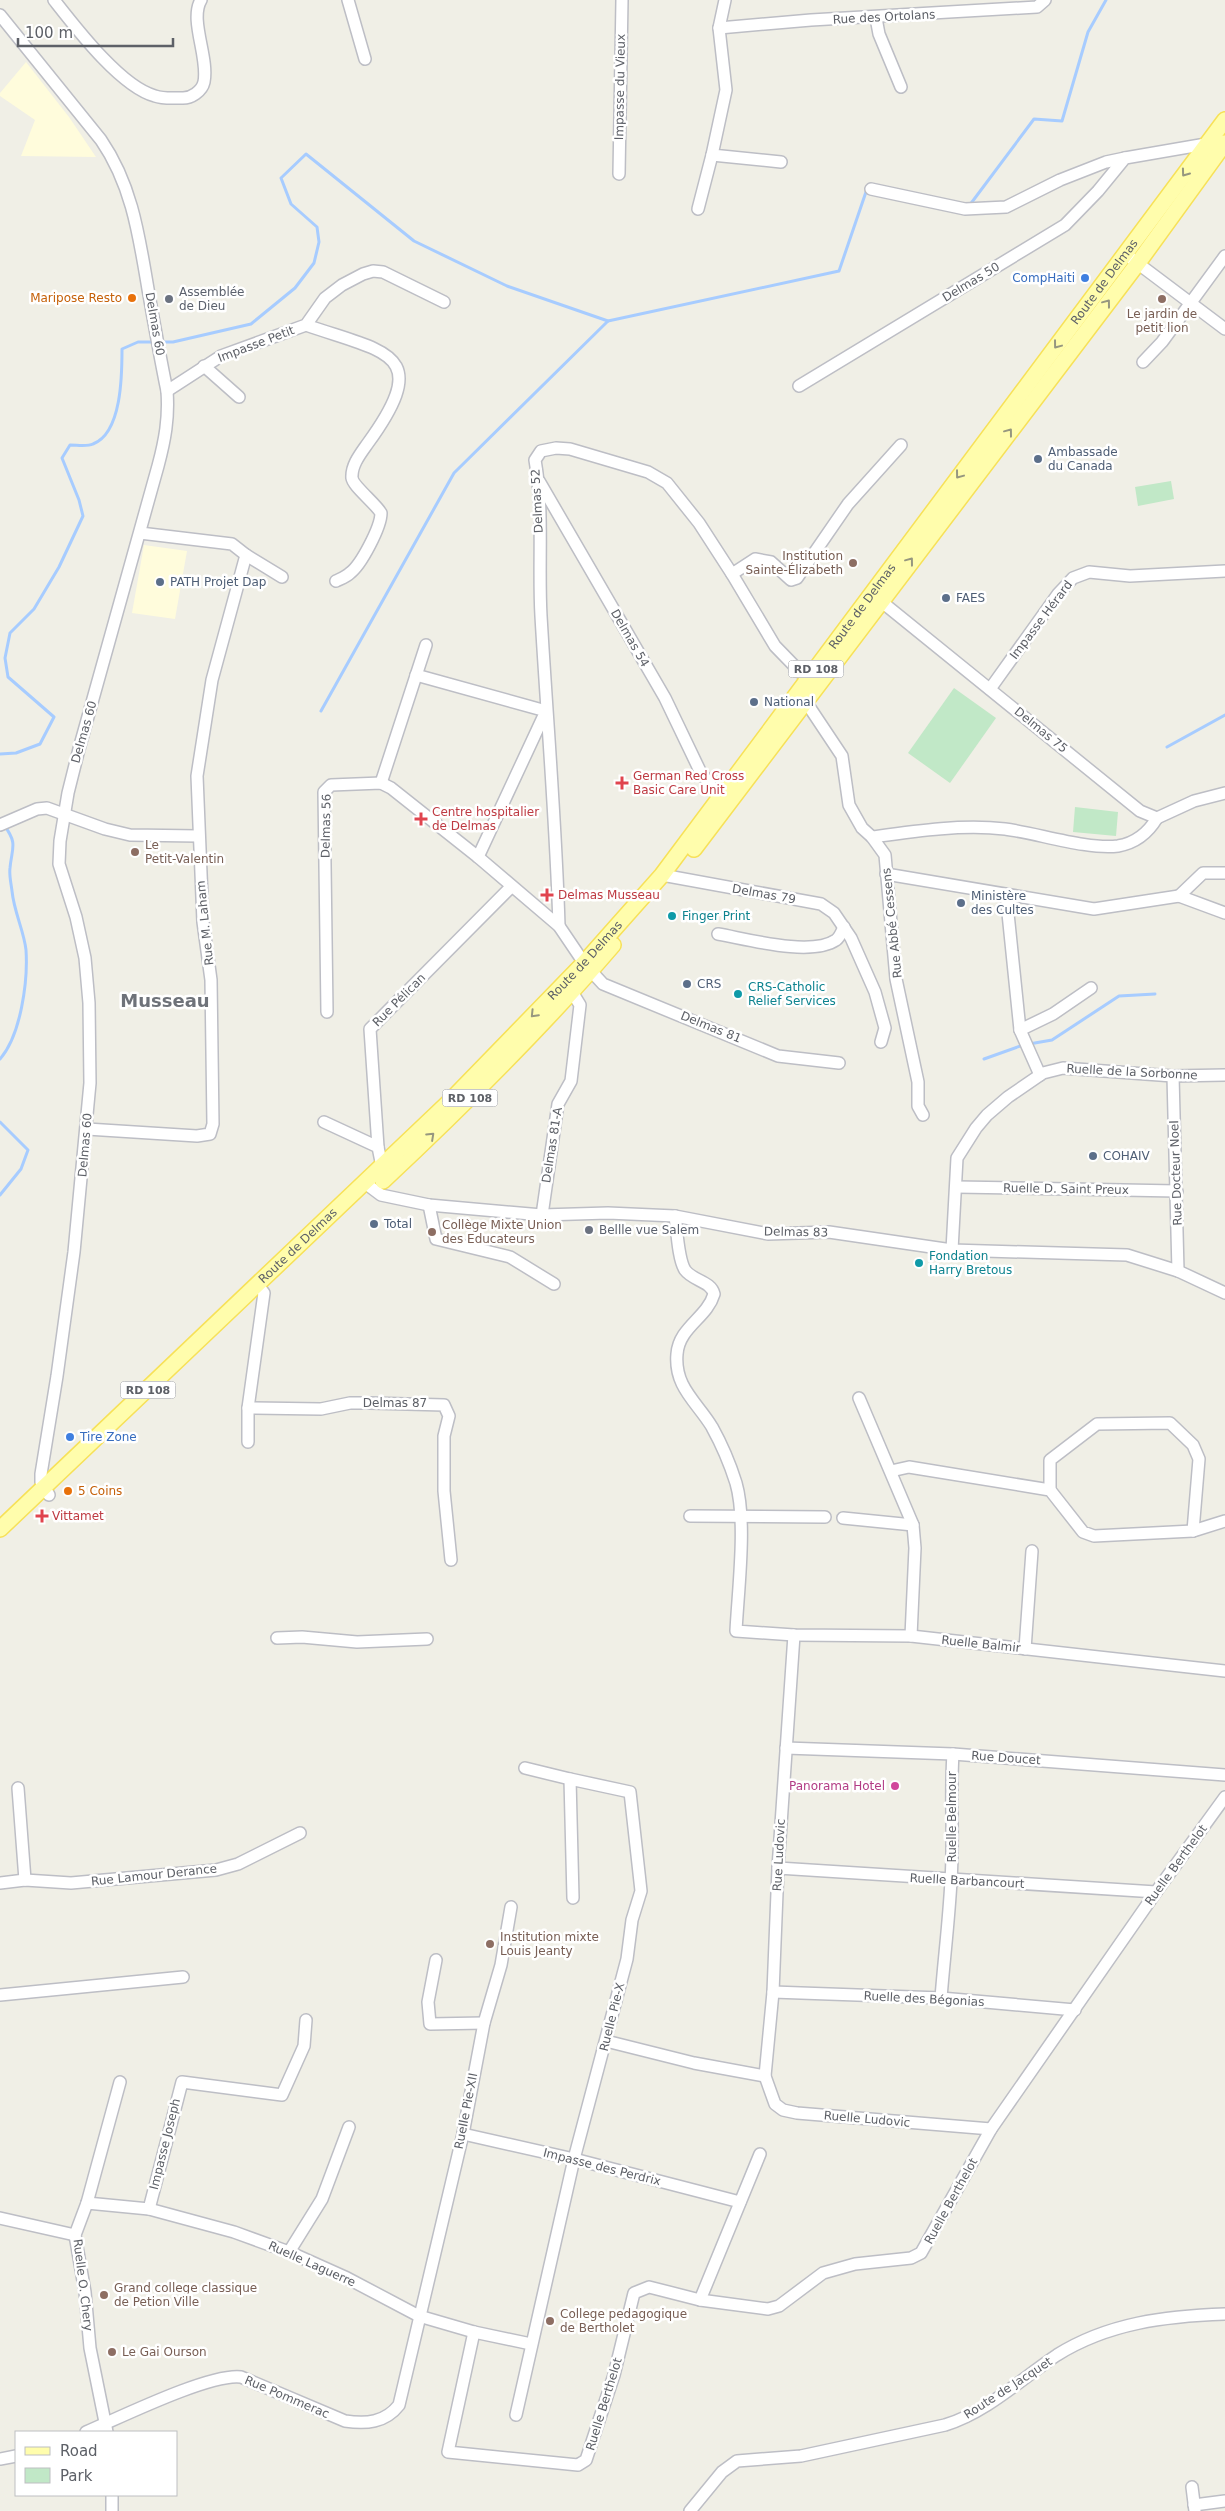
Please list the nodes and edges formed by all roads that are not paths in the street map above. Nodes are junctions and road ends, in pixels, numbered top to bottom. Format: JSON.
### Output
{"nodes":[{"id":1,"x":54,"y":0,"type":"edge"},
{"id":2,"x":201,"y":0,"type":"edge"},
{"id":3,"x":348,"y":0,"type":"edge"},
{"id":4,"x":622,"y":0,"type":"edge"},
{"id":5,"x":725,"y":0,"type":"edge"},
{"id":6,"x":1045,"y":0,"type":"edge"},
{"id":7,"x":0,"y":14,"type":"edge"},
{"id":8,"x":876,"y":18,"type":"junction"},
{"id":9,"x":719,"y":28,"type":"junction"},
{"id":10,"x":365,"y":59,"type":"dead end"},
{"id":11,"x":901,"y":87,"type":"dead end"},
{"id":12,"x":1225,"y":120,"type":"edge"},
{"id":13,"x":1225,"y":143,"type":"edge"},
{"id":14,"x":1206,"y":144,"type":"junction"},
{"id":15,"x":712,"y":155,"type":"junction"},
{"id":16,"x":1125,"y":158,"type":"junction"},
{"id":17,"x":781,"y":162,"type":"dead end"},
{"id":18,"x":619,"y":174,"type":"dead end"},
{"id":19,"x":872,"y":189,"type":"dead end"},
{"id":20,"x":698,"y":209,"type":"dead end"},
{"id":21,"x":1125,"y":254,"type":"junction"},
{"id":22,"x":1225,"y":256,"type":"edge"},
{"id":23,"x":1138,"y":263,"type":"junction"},
{"id":24,"x":444,"y":302,"type":"dead end"},
{"id":25,"x":1191,"y":302,"type":"junction"},
{"id":26,"x":306,"y":325,"type":"junction"},
{"id":27,"x":1225,"y":329,"type":"edge"},
{"id":28,"x":1142,"y":362,"type":"dead end"},
{"id":29,"x":204,"y":366,"type":"junction"},
{"id":30,"x":799,"y":386,"type":"dead end"},
{"id":31,"x":167,"y":391,"type":"junction"},
{"id":32,"x":239,"y":397,"type":"dead end"},
{"id":33,"x":901,"y":445,"type":"dead end"},
{"id":34,"x":538,"y":480,"type":"junction"},
{"id":35,"x":140,"y":533,"type":"junction"},
{"id":36,"x":246,"y":555,"type":"junction"},
{"id":37,"x":1225,"y":571,"type":"edge"},
{"id":38,"x":732,"y":574,"type":"junction"},
{"id":39,"x":282,"y":577,"type":"dead end"},
{"id":40,"x":336,"y":582,"type":"dead end"},
{"id":41,"x":875,"y":597,"type":"junction"},
{"id":42,"x":426,"y":645,"type":"dead end"},
{"id":43,"x":416,"y":675,"type":"junction"},
{"id":44,"x":808,"y":680,"type":"junction"},
{"id":45,"x":990,"y":688,"type":"junction"},
{"id":46,"x":801,"y":699,"type":"junction"},
{"id":47,"x":546,"y":710,"type":"junction"},
{"id":48,"x":380,"y":783,"type":"junction"},
{"id":49,"x":1225,"y":793,"type":"edge"},
{"id":50,"x":719,"y":797,"type":"junction"},
{"id":51,"x":65,"y":813,"type":"junction"},
{"id":52,"x":1157,"y":818,"type":"junction"},
{"id":53,"x":5,"y":822,"type":"edge"},
{"id":54,"x":198,"y":836,"type":"junction"},
{"id":55,"x":872,"y":837,"type":"junction"},
{"id":56,"x":478,"y":857,"type":"junction"},
{"id":57,"x":1225,"y":873,"type":"edge"},
{"id":58,"x":886,"y":874,"type":"junction"},
{"id":59,"x":667,"y":877,"type":"junction"},
{"id":60,"x":511,"y":887,"type":"junction"},
{"id":61,"x":1006,"y":894,"type":"junction"},
{"id":62,"x":1179,"y":896,"type":"junction"},
{"id":63,"x":1225,"y":913,"type":"edge"},
{"id":64,"x":560,"y":926,"type":"junction"},
{"id":65,"x":844,"y":927,"type":"junction"},
{"id":66,"x":718,"y":934,"type":"dead end"},
{"id":67,"x":588,"y":967,"type":"junction"},
{"id":68,"x":1091,"y":988,"type":"dead end"},
{"id":69,"x":572,"y":992,"type":"junction"},
{"id":70,"x":327,"y":1012,"type":"dead end"},
{"id":71,"x":1020,"y":1030,"type":"junction"},
{"id":72,"x":881,"y":1042,"type":"dead end"},
{"id":73,"x":839,"y":1063,"type":"dead end"},
{"id":74,"x":1225,"y":1074,"type":"edge"},
{"id":75,"x":1040,"y":1075,"type":"junction"},
{"id":76,"x":1172,"y":1076,"type":"junction"},
{"id":77,"x":923,"y":1116,"type":"dead end"},
{"id":78,"x":324,"y":1122,"type":"dead end"},
{"id":79,"x":87,"y":1129,"type":"junction"},
{"id":80,"x":378,"y":1146,"type":"junction"},
{"id":81,"x":382,"y":1167,"type":"junction"},
{"id":82,"x":370,"y":1186,"type":"junction"},
{"id":83,"x":956,"y":1187,"type":"junction"},
{"id":84,"x":1177,"y":1191,"type":"junction"},
{"id":85,"x":429,"y":1205,"type":"junction"},
{"id":86,"x":542,"y":1215,"type":"junction"},
{"id":87,"x":675,"y":1216,"type":"junction"},
{"id":88,"x":952,"y":1250,"type":"junction"},
{"id":89,"x":1178,"y":1271,"type":"junction"},
{"id":90,"x":554,"y":1284,"type":"dead end"},
{"id":91,"x":261,"y":1289,"type":"junction"},
{"id":92,"x":1225,"y":1293,"type":"edge"},
{"id":93,"x":859,"y":1398,"type":"dead end"},
{"id":94,"x":248,"y":1408,"type":"junction"},
{"id":95,"x":248,"y":1442,"type":"dead end"},
{"id":96,"x":891,"y":1471,"type":"junction"},
{"id":97,"x":1050,"y":1490,"type":"junction"},
{"id":98,"x":46,"y":1492,"type":"junction"},
{"id":99,"x":690,"y":1516,"type":"dead end"},
{"id":100,"x":825,"y":1517,"type":"dead end"},
{"id":101,"x":741,"y":1518,"type":"junction"},
{"id":102,"x":843,"y":1518,"type":"dead end"},
{"id":103,"x":1225,"y":1521,"type":"edge"},
{"id":104,"x":913,"y":1525,"type":"junction"},
{"id":105,"x":0,"y":1529,"type":"edge"},
{"id":106,"x":1193,"y":1531,"type":"junction"},
{"id":107,"x":0,"y":1542,"type":"edge"},
{"id":108,"x":1032,"y":1551,"type":"dead end"},
{"id":109,"x":450,"y":1560,"type":"dead end"},
{"id":110,"x":794,"y":1635,"type":"junction"},
{"id":111,"x":911,"y":1636,"type":"junction"},
{"id":112,"x":277,"y":1638,"type":"dead end"},
{"id":113,"x":427,"y":1639,"type":"dead end"},
{"id":114,"x":1025,"y":1649,"type":"junction"},
{"id":115,"x":1225,"y":1671,"type":"edge"},
{"id":116,"x":786,"y":1748,"type":"junction"},
{"id":117,"x":953,"y":1754,"type":"junction"},
{"id":118,"x":525,"y":1768,"type":"dead end"},
{"id":119,"x":1225,"y":1775,"type":"edge"},
{"id":120,"x":570,"y":1779,"type":"junction"},
{"id":121,"x":18,"y":1788,"type":"dead end"},
{"id":122,"x":1225,"y":1797,"type":"edge"},
{"id":123,"x":300,"y":1833,"type":"dead end"},
{"id":124,"x":778,"y":1868,"type":"junction"},
{"id":125,"x":25,"y":1880,"type":"junction"},
{"id":126,"x":951,"y":1880,"type":"junction"},
{"id":127,"x":0,"y":1883,"type":"edge"},
{"id":128,"x":1156,"y":1892,"type":"junction"},
{"id":129,"x":572,"y":1898,"type":"dead end"},
{"id":130,"x":511,"y":1906,"type":"dead end"},
{"id":131,"x":436,"y":1960,"type":"dead end"},
{"id":132,"x":183,"y":1977,"type":"dead end"},
{"id":133,"x":773,"y":1992,"type":"junction"},
{"id":134,"x":0,"y":1995,"type":"edge"},
{"id":135,"x":941,"y":1998,"type":"junction"},
{"id":136,"x":1075,"y":2010,"type":"junction"},
{"id":137,"x":306,"y":2020,"type":"dead end"},
{"id":138,"x":484,"y":2023,"type":"junction"},
{"id":139,"x":606,"y":2041,"type":"junction"},
{"id":140,"x":765,"y":2076,"type":"junction"},
{"id":141,"x":120,"y":2082,"type":"dead end"},
{"id":142,"x":349,"y":2127,"type":"dead end"},
{"id":143,"x":991,"y":2129,"type":"junction"},
{"id":144,"x":463,"y":2134,"type":"junction"},
{"id":145,"x":760,"y":2154,"type":"dead end"},
{"id":146,"x":574,"y":2159,"type":"junction"},
{"id":147,"x":740,"y":2202,"type":"junction"},
{"id":148,"x":87,"y":2203,"type":"junction"},
{"id":149,"x":149,"y":2209,"type":"junction"},
{"id":150,"x":0,"y":2218,"type":"edge"},
{"id":151,"x":75,"y":2236,"type":"junction"},
{"id":152,"x":289,"y":2252,"type":"junction"},
{"id":153,"x":700,"y":2300,"type":"junction"},
{"id":154,"x":1225,"y":2314,"type":"edge"},
{"id":155,"x":418,"y":2316,"type":"junction"},
{"id":156,"x":474,"y":2332,"type":"junction"},
{"id":157,"x":531,"y":2344,"type":"junction"},
{"id":158,"x":516,"y":2415,"type":"dead end"},
{"id":159,"x":107,"y":2428,"type":"edge"},
{"id":160,"x":91,"y":2431,"type":"edge"},
{"id":161,"x":15,"y":2456,"type":"edge"},
{"id":162,"x":0,"y":2459,"type":"edge"},
{"id":163,"x":1192,"y":2487,"type":"dead end"},
{"id":164,"x":112,"y":2496,"type":"edge"},
{"id":165,"x":1225,"y":2501,"type":"edge"},
{"id":166,"x":1195,"y":2508,"type":"edge"},
{"id":167,"x":112,"y":2511,"type":"edge"},
{"id":168,"x":690,"y":2511,"type":"edge"}],
"edges":[{"from":1,"to":2,"type":"street"},
{"from":3,"to":10,"type":"street"},
{"from":4,"to":18,"type":"street","name":"Impasse du Vieux"},
{"from":5,"to":9,"type":"street"},
{"from":6,"to":8,"type":"street","name":"Rue des Ortolans"},
{"from":7,"to":31,"type":"street","name":"Delmas 60"},
{"from":8,"to":9,"type":"street","name":"Rue des Ortolans"},
{"from":8,"to":11,"type":"street"},
{"from":9,"to":15,"type":"street"},
{"from":12,"to":14,"type":"main road","name":"Route de Delmas","number":"RD 108"},
{"from":13,"to":23,"type":"main road","name":"Route de Delmas","number":"RD 108"},
{"from":14,"to":16,"type":"street"},
{"from":14,"to":21,"type":"main road","name":"Route de Delmas","number":"RD 108","one_way":true},
{"from":15,"to":17,"type":"street"},
{"from":15,"to":20,"type":"street"},
{"from":16,"to":19,"type":"street"},
{"from":16,"to":30,"type":"street","name":"Delmas 50"},
{"from":21,"to":23,"type":"street"},
{"from":21,"to":41,"type":"main road","name":"Route de Delmas","number":"RD 108","one_way":true},
{"from":22,"to":25,"type":"street"},
{"from":23,"to":25,"type":"street"},
{"from":41,"to":23,"type":"main road","name":"Route de Delmas","number":"RD 108","one_way":true},
{"from":24,"to":26,"type":"street","name":"Impasse Petit"},
{"from":25,"to":27,"type":"street"},
{"from":25,"to":28,"type":"street"},
{"from":26,"to":29,"type":"street","name":"Impasse Petit"},
{"from":26,"to":40,"type":"street"},
{"from":29,"to":31,"type":"street","name":"Impasse Petit"},
{"from":29,"to":32,"type":"street"},
{"from":31,"to":35,"type":"street","name":"Delmas 60"},
{"from":33,"to":38,"type":"street"},
{"from":34,"to":38,"type":"street","name":"Delmas 52"},
{"from":34,"to":47,"type":"street","name":"Delmas 52"},
{"from":34,"to":50,"type":"street","name":"Delmas 54"},
{"from":35,"to":36,"type":"street"},
{"from":35,"to":51,"type":"street","name":"Delmas 60"},
{"from":36,"to":39,"type":"street"},
{"from":36,"to":54,"type":"street","name":"Rue M. Laham"},
{"from":37,"to":45,"type":"street","name":"Impasse Hérard"},
{"from":38,"to":44,"type":"street","name":"Delmas 52"},
{"from":41,"to":44,"type":"main road","name":"Route de Delmas","number":"RD 108"},
{"from":41,"to":45,"type":"street","name":"Delmas 75"},
{"from":41,"to":46,"type":"main road","name":"Route de Delmas","number":"RD 108"},
{"from":42,"to":43,"type":"street"},
{"from":43,"to":47,"type":"street"},
{"from":43,"to":48,"type":"street"},
{"from":44,"to":46,"type":"main road","name":"Route de Delmas","number":"RD 108"},
{"from":45,"to":52,"type":"street","name":"Delmas 75"},
{"from":46,"to":50,"type":"main road","name":"Route de Delmas","number":"RD 108"},
{"from":46,"to":55,"type":"street","name":"Rue Abbé Cessens"},
{"from":46,"to":59,"type":"main road","name":"Route de Delmas","number":"RD 108"},
{"from":47,"to":56,"type":"street"},
{"from":47,"to":64,"type":"street","name":"Delmas 52"},
{"from":48,"to":56,"type":"street"},
{"from":48,"to":70,"type":"street","name":"Delmas 56"},
{"from":49,"to":52,"type":"street"},
{"from":50,"to":59,"type":"main road","name":"Route de Delmas","number":"RD 108"},
{"from":51,"to":53,"type":"street"},
{"from":51,"to":54,"type":"street"},
{"from":51,"to":79,"type":"street","name":"Delmas 60"},
{"from":52,"to":55,"type":"street"},
{"from":54,"to":79,"type":"street","name":"Rue M. Laham"},
{"from":55,"to":58,"type":"street","name":"Rue Abbé Cessens"},
{"from":56,"to":60,"type":"street"},
{"from":57,"to":62,"type":"street"},
{"from":58,"to":61,"type":"street"},
{"from":58,"to":77,"type":"street","name":"Rue Abbé Cessens"},
{"from":59,"to":65,"type":"street","name":"Delmas 79"},
{"from":59,"to":67,"type":"main road","name":"Route de Delmas","number":"RD 108"},
{"from":60,"to":64,"type":"street"},
{"from":60,"to":80,"type":"street","name":"Rue Pélican"},
{"from":61,"to":62,"type":"street"},
{"from":61,"to":71,"type":"street"},
{"from":62,"to":63,"type":"street"},
{"from":64,"to":67,"type":"street"},
{"from":65,"to":66,"type":"street"},
{"from":65,"to":72,"type":"street","name":"Delmas 79"},
{"from":67,"to":69,"type":"main road","name":"Route de Delmas","number":"RD 108"},
{"from":67,"to":73,"type":"street","name":"Delmas 81"},
{"from":67,"to":81,"type":"main road","name":"Route de Delmas","number":"RD 108","one_way":true},
{"from":68,"to":71,"type":"street"},
{"from":82,"to":69,"type":"main road","name":"Route de Delmas","number":"RD 108","one_way":true},
{"from":69,"to":86,"type":"street","name":"Delmas 81-A"},
{"from":71,"to":75,"type":"street"},
{"from":74,"to":76,"type":"street","name":"Ruelle de la Sorbonne"},
{"from":75,"to":76,"type":"street","name":"Ruelle de la Sorbonne"},
{"from":75,"to":83,"type":"street","name":"Ruelle de la Sorbonne"},
{"from":76,"to":84,"type":"street","name":"Rue Docteur Noel"},
{"from":78,"to":80,"type":"street"},
{"from":79,"to":98,"type":"street","name":"Delmas 60"},
{"from":80,"to":81,"type":"street","name":"Rue Pélican"},
{"from":81,"to":82,"type":"main road","name":"Route de Delmas","number":"RD 108"},
{"from":82,"to":85,"type":"street","name":"Delmas 83"},
{"from":82,"to":91,"type":"main road","name":"Route de Delmas","number":"RD 108"},
{"from":83,"to":84,"type":"street","name":"Ruelle D. Saint Preux"},
{"from":83,"to":88,"type":"street"},
{"from":84,"to":89,"type":"street","name":"Rue Docteur Noel"},
{"from":85,"to":86,"type":"street","name":"Delmas 83"},
{"from":85,"to":90,"type":"street"},
{"from":86,"to":87,"type":"street","name":"Delmas 83"},
{"from":87,"to":88,"type":"street","name":"Delmas 83"},
{"from":87,"to":101,"type":"street"},
{"from":88,"to":89,"type":"street","name":"Delmas 83"},
{"from":89,"to":92,"type":"street","name":"Delmas 83"},
{"from":91,"to":94,"type":"street"},
{"from":91,"to":98,"type":"main road","name":"Route de Delmas","number":"RD 108"},
{"from":93,"to":96,"type":"street"},
{"from":94,"to":95,"type":"street"},
{"from":94,"to":109,"type":"street","name":"Delmas 87"},
{"from":96,"to":97,"type":"street"},
{"from":96,"to":104,"type":"street"},
{"from":97,"to":106,"type":"street"},
{"from":97,"to":106,"type":"street"},
{"from":98,"to":105,"type":"main road","name":"Route de Delmas","number":"RD 108"},
{"from":98,"to":107,"type":"main road","name":"Route de Delmas","number":"RD 108"},
{"from":99,"to":101,"type":"street"},
{"from":100,"to":101,"type":"street"},
{"from":101,"to":110,"type":"street","name":"Ruelle Balmir"},
{"from":102,"to":104,"type":"street"},
{"from":103,"to":106,"type":"street"},
{"from":104,"to":111,"type":"street"},
{"from":108,"to":114,"type":"street"},
{"from":110,"to":111,"type":"street","name":"Ruelle Balmir"},
{"from":110,"to":116,"type":"street","name":"Rue Ludovic"},
{"from":111,"to":114,"type":"street","name":"Ruelle Balmir"},
{"from":112,"to":113,"type":"street"},
{"from":114,"to":115,"type":"street","name":"Ruelle Balmir"},
{"from":116,"to":117,"type":"street","name":"Rue Doucet"},
{"from":116,"to":124,"type":"street","name":"Rue Ludovic"},
{"from":117,"to":119,"type":"street","name":"Rue Doucet"},
{"from":117,"to":126,"type":"street","name":"Ruelle Belmour"},
{"from":118,"to":120,"type":"street"},
{"from":120,"to":129,"type":"street"},
{"from":120,"to":139,"type":"street","name":"Ruelle Pie-X"},
{"from":121,"to":125,"type":"street"},
{"from":122,"to":128,"type":"street","name":"Ruelle Berthelot"},
{"from":123,"to":125,"type":"street","name":"Rue Lamour Derance"},
{"from":124,"to":126,"type":"street","name":"Ruelle Barbancourt"},
{"from":124,"to":133,"type":"street","name":"Rue Ludovic"},
{"from":125,"to":127,"type":"street","name":"Rue Lamour Derance"},
{"from":126,"to":128,"type":"street","name":"Ruelle Barbancourt"},
{"from":126,"to":135,"type":"street","name":"Ruelle Belmour"},
{"from":128,"to":136,"type":"street","name":"Ruelle Berthelot"},
{"from":130,"to":138,"type":"street","name":"Ruelle Pie-XII"},
{"from":131,"to":138,"type":"street"},
{"from":132,"to":134,"type":"street"},
{"from":133,"to":135,"type":"street","name":"Ruelle des Bégonias"},
{"from":133,"to":140,"type":"street","name":"Rue Ludovic"},
{"from":135,"to":136,"type":"street","name":"Ruelle des Bégonias"},
{"from":136,"to":143,"type":"street","name":"Ruelle Berthelot"},
{"from":137,"to":149,"type":"street","name":"Impasse Joseph"},
{"from":138,"to":144,"type":"street","name":"Ruelle Pie-XII"},
{"from":139,"to":140,"type":"street"},
{"from":139,"to":146,"type":"street","name":"Ruelle Pie-X"},
{"from":140,"to":143,"type":"street","name":"Ruelle Ludovic"},
{"from":141,"to":148,"type":"street","name":"Ruelle O. Chery"},
{"from":142,"to":152,"type":"street"},
{"from":143,"to":153,"type":"street","name":"Ruelle Berthelot"},
{"from":144,"to":146,"type":"street","name":"Impasse des Perdrix"},
{"from":144,"to":155,"type":"street","name":"Ruelle Pie-XII"},
{"from":145,"to":147,"type":"street"},
{"from":146,"to":147,"type":"street","name":"Impasse des Perdrix"},
{"from":146,"to":157,"type":"street","name":"Ruelle Pie-X"},
{"from":147,"to":153,"type":"street"},
{"from":148,"to":149,"type":"street","name":"Ruelle Laguerre"},
{"from":148,"to":151,"type":"street","name":"Ruelle O. Chery"},
{"from":149,"to":152,"type":"street","name":"Ruelle Laguerre"},
{"from":150,"to":151,"type":"street"},
{"from":151,"to":159,"type":"street","name":"Ruelle O. Chery"},
{"from":152,"to":155,"type":"street","name":"Ruelle Laguerre"},
{"from":153,"to":156,"type":"street","name":"Ruelle Berthelot"},
{"from":154,"to":168,"type":"street","name":"Route de Jacquet"},
{"from":155,"to":156,"type":"street","name":"Ruelle Laguerre"},
{"from":155,"to":159,"type":"street","name":"Rue Pommerac"},
{"from":156,"to":157,"type":"street","name":"Ruelle Laguerre"},
{"from":157,"to":158,"type":"street","name":"Ruelle Pie-X"},
{"from":159,"to":160,"type":"street","name":"Rue Pommerac"},
{"from":161,"to":162,"type":"street"},
{"from":163,"to":166,"type":"street"},
{"from":164,"to":167,"type":"street"},
{"from":165,"to":166,"type":"street"}]}
